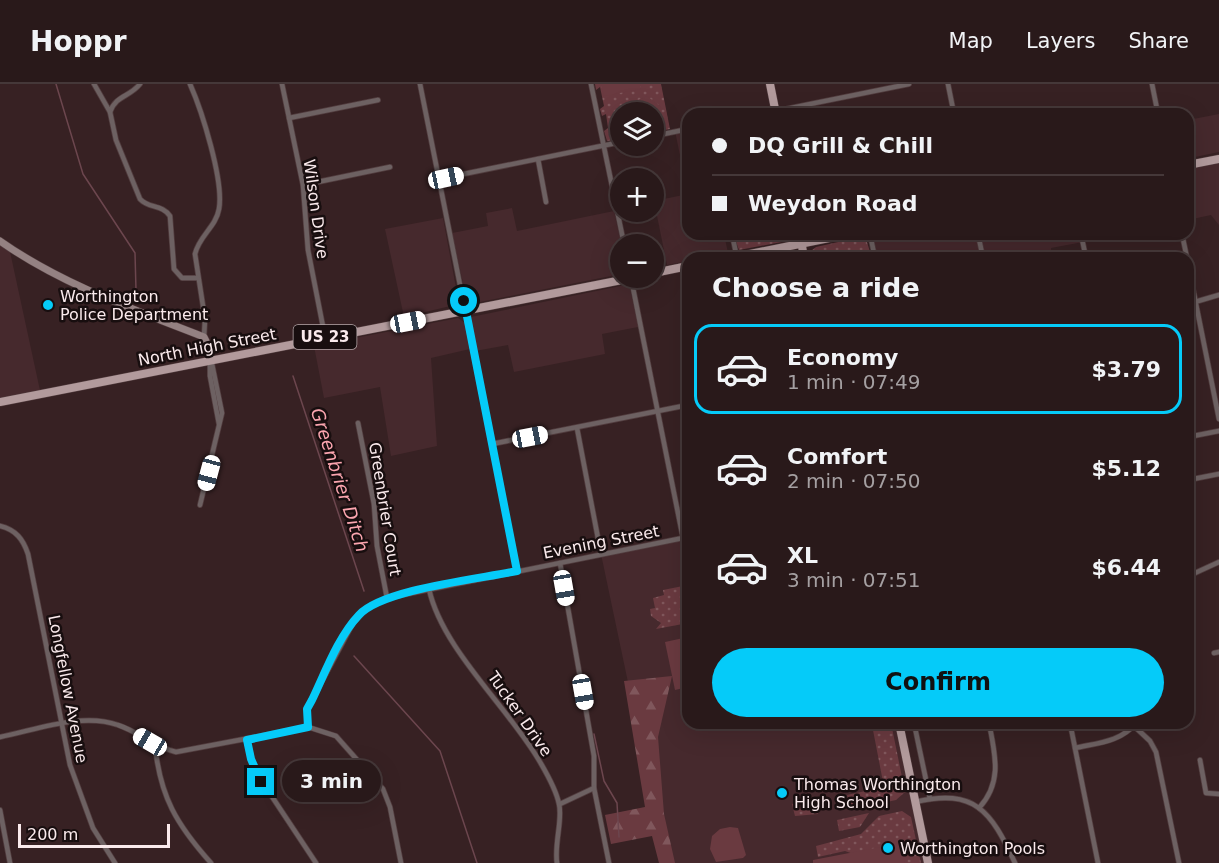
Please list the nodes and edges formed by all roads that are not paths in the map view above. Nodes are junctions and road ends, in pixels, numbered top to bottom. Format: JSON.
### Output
{"nodes":[{"id":1,"x":94,"y":84,"type":"edge"},
{"id":2,"x":140,"y":84,"type":"edge"},
{"id":3,"x":190,"y":84,"type":"edge"},
{"id":4,"x":282,"y":84,"type":"edge"},
{"id":5,"x":420,"y":84,"type":"edge"},
{"id":6,"x":591,"y":84,"type":"edge"},
{"id":7,"x":770,"y":84,"type":"edge"},
{"id":8,"x":909,"y":84,"type":"edge"},
{"id":9,"x":948,"y":84,"type":"edge"},
{"id":10,"x":1152,"y":84,"type":"edge"},
{"id":11,"x":378,"y":100,"type":"dead end"},
{"id":12,"x":775,"y":108,"type":"edge"},
{"id":13,"x":795,"y":108,"type":"edge"},
{"id":14,"x":953,"y":108,"type":"edge"},
{"id":15,"x":1157,"y":108,"type":"edge"},
{"id":16,"x":110,"y":112,"type":"junction"},
{"id":17,"x":289,"y":118,"type":"junction"},
{"id":18,"x":682,"y":130,"type":"edge"},
{"id":19,"x":664,"y":134,"type":"edge"},
{"id":20,"x":610,"y":144,"type":"edge"},
{"id":21,"x":603,"y":146,"type":"junction"},
{"id":22,"x":538,"y":159,"type":"junction"},
{"id":23,"x":1219,"y":159,"type":"edge"},
{"id":24,"x":1194,"y":164,"type":"edge"},
{"id":25,"x":390,"y":167,"type":"dead end"},
{"id":26,"x":439,"y":179,"type":"junction"},
{"id":27,"x":303,"y":185,"type":"junction"},
{"id":28,"x":546,"y":202,"type":"dead end"},
{"id":29,"x":622,"y":234,"type":"edge"},
{"id":30,"x":801,"y":240,"type":"edge"},
{"id":31,"x":821,"y":240,"type":"edge"},
{"id":32,"x":0,"y":241,"type":"edge"},
{"id":33,"x":802,"y":244,"type":"junction"},
{"id":34,"x":763,"y":252,"type":"edge"},
{"id":35,"x":803,"y":252,"type":"edge"},
{"id":36,"x":682,"y":267,"type":"edge"},
{"id":37,"x":664,"y":271,"type":"edge"},
{"id":38,"x":197,"y":278,"type":"junction"},
{"id":39,"x":610,"y":282,"type":"edge"},
{"id":40,"x":633,"y":288,"type":"edge"},
{"id":41,"x":1194,"y":293,"type":"edge"},
{"id":42,"x":1219,"y":295,"type":"edge"},
{"id":43,"x":1196,"y":303,"type":"junction"},
{"id":44,"x":465,"y":311,"type":"junction"},
{"id":45,"x":204,"y":337,"type":"junction"},
{"id":46,"x":326,"y":337,"type":"junction"},
{"id":47,"x":211,"y":359,"type":"junction"},
{"id":48,"x":0,"y":402,"type":"edge"},
{"id":49,"x":682,"y":406,"type":"edge"},
{"id":50,"x":658,"y":411,"type":"junction"},
{"id":51,"x":1219,"y":419,"type":"edge"},
{"id":52,"x":358,"y":423,"type":"dead end"},
{"id":53,"x":577,"y":428,"type":"junction"},
{"id":54,"x":1219,"y":431,"type":"edge"},
{"id":55,"x":1194,"y":436,"type":"edge"},
{"id":56,"x":492,"y":444,"type":"junction"},
{"id":57,"x":1219,"y":474,"type":"edge"},
{"id":58,"x":1194,"y":479,"type":"edge"},
{"id":59,"x":200,"y":506,"type":"dead end"},
{"id":60,"x":682,"y":520,"type":"edge"},
{"id":61,"x":0,"y":526,"type":"edge"},
{"id":62,"x":682,"y":539,"type":"edge"},
{"id":63,"x":601,"y":554,"type":"junction"},
{"id":64,"x":1219,"y":562,"type":"edge"},
{"id":65,"x":560,"y":563,"type":"junction"},
{"id":66,"x":517,"y":571,"type":"junction"},
{"id":67,"x":1195,"y":573,"type":"dead end"},
{"id":68,"x":429,"y":589,"type":"junction"},
{"id":69,"x":387,"y":598,"type":"junction"},
{"id":70,"x":62,"y":725,"type":"junction"},
{"id":71,"x":308,"y":727,"type":"junction"},
{"id":72,"x":900,"y":729,"type":"edge"},
{"id":73,"x":915,"y":729,"type":"edge"},
{"id":74,"x":990,"y":729,"type":"edge"},
{"id":75,"x":1071,"y":729,"type":"edge"},
{"id":76,"x":1128,"y":729,"type":"edge"},
{"id":77,"x":1139,"y":729,"type":"edge"},
{"id":78,"x":0,"y":737,"type":"edge"},
{"id":79,"x":247,"y":740,"type":"junction"},
{"id":80,"x":155,"y":745,"type":"junction"},
{"id":81,"x":1075,"y":748,"type":"junction"},
{"id":82,"x":1200,"y":760,"type":"dead end"},
{"id":83,"x":594,"y":788,"type":"junction"},
{"id":84,"x":1219,"y":794,"type":"edge"},
{"id":85,"x":930,"y":799,"type":"junction"},
{"id":86,"x":915,"y":802,"type":"junction"},
{"id":87,"x":560,"y":804,"type":"junction"},
{"id":88,"x":979,"y":808,"type":"junction"},
{"id":89,"x":0,"y":810,"type":"edge"},
{"id":90,"x":10,"y":863,"type":"edge"},
{"id":91,"x":115,"y":863,"type":"edge"},
{"id":92,"x":211,"y":863,"type":"edge"},
{"id":93,"x":316,"y":863,"type":"edge"},
{"id":94,"x":401,"y":863,"type":"edge"},
{"id":95,"x":557,"y":863,"type":"edge"},
{"id":96,"x":609,"y":863,"type":"edge"},
{"id":97,"x":928,"y":863,"type":"edge"},
{"id":98,"x":1015,"y":863,"type":"edge"},
{"id":99,"x":1098,"y":863,"type":"edge"},
{"id":100,"x":1179,"y":863,"type":"edge"}],
"edges":[{"from":1,"to":16,"type":"street"},
{"from":2,"to":16,"type":"street"},
{"from":3,"to":38,"type":"street"},
{"from":4,"to":17,"type":"street","name":"Wilson Drive"},
{"from":5,"to":26,"type":"street"},
{"from":6,"to":21,"type":"street"},
{"from":7,"to":12,"type":"main road"},
{"from":8,"to":13,"type":"street"},
{"from":9,"to":14,"type":"street"},
{"from":10,"to":15,"type":"street"},
{"from":11,"to":17,"type":"street"},
{"from":16,"to":38,"type":"street"},
{"from":17,"to":27,"type":"street","name":"Wilson Drive"},
{"from":18,"to":19,"type":"street"},
{"from":20,"to":21,"type":"street"},
{"from":21,"to":22,"type":"street"},
{"from":21,"to":29,"type":"street"},
{"from":22,"to":26,"type":"street"},
{"from":22,"to":28,"type":"street"},
{"from":23,"to":24,"type":"main road"},
{"from":25,"to":27,"type":"street"},
{"from":26,"to":44,"type":"street"},
{"from":27,"to":46,"type":"street","name":"Wilson Drive"},
{"from":30,"to":33,"type":"main road"},
{"from":31,"to":33,"type":"main road"},
{"from":32,"to":45,"type":"street"},
{"from":33,"to":34,"type":"main road"},
{"from":33,"to":35,"type":"main road"},
{"from":36,"to":37,"type":"main road"},
{"from":38,"to":45,"type":"street"},
{"from":39,"to":44,"type":"main road","name":"North High Street","number":"US 23"},
{"from":40,"to":50,"type":"street"},
{"from":41,"to":43,"type":"street"},
{"from":42,"to":43,"type":"street"},
{"from":43,"to":51,"type":"street"},
{"from":44,"to":46,"type":"main road","name":"North High Street","number":"US 23"},
{"from":44,"to":56,"type":"street"},
{"from":45,"to":47,"type":"street"},
{"from":46,"to":47,"type":"main road","name":"North High Street","number":"US 23"},
{"from":47,"to":48,"type":"main road","name":"North High Street","number":"US 23"},
{"from":47,"to":59,"type":"street"},
{"from":49,"to":50,"type":"street"},
{"from":50,"to":53,"type":"street"},
{"from":50,"to":60,"type":"street"},
{"from":52,"to":69,"type":"street","name":"Greenbrier Court"},
{"from":53,"to":56,"type":"street"},
{"from":53,"to":63,"type":"street"},
{"from":54,"to":55,"type":"street"},
{"from":56,"to":66,"type":"street"},
{"from":57,"to":58,"type":"street"},
{"from":61,"to":70,"type":"street","name":"Longfellow Avenue"},
{"from":62,"to":63,"type":"street","name":"Evening Street"},
{"from":63,"to":65,"type":"street","name":"Evening Street"},
{"from":64,"to":67,"type":"street"},
{"from":65,"to":66,"type":"street","name":"Evening Street"},
{"from":65,"to":83,"type":"street"},
{"from":66,"to":68,"type":"street","name":"Evening Street"},
{"from":68,"to":69,"type":"street","name":"Evening Street"},
{"from":68,"to":87,"type":"street","name":"Tucker Drive"},
{"from":69,"to":71,"type":"street","name":"Evening Street"},
{"from":70,"to":78,"type":"street"},
{"from":70,"to":80,"type":"street"},
{"from":70,"to":91,"type":"street","name":"Longfellow Avenue"},
{"from":71,"to":79,"type":"street"},
{"from":71,"to":94,"type":"street"},
{"from":72,"to":86,"type":"main road"},
{"from":73,"to":85,"type":"street"},
{"from":74,"to":88,"type":"street"},
{"from":75,"to":81,"type":"street"},
{"from":76,"to":81,"type":"street"},
{"from":77,"to":100,"type":"street"},
{"from":79,"to":80,"type":"street"},
{"from":79,"to":93,"type":"street"},
{"from":80,"to":92,"type":"street"},
{"from":81,"to":99,"type":"street"},
{"from":82,"to":84,"type":"street"},
{"from":83,"to":87,"type":"street"},
{"from":83,"to":96,"type":"street"},
{"from":85,"to":86,"type":"street"},
{"from":85,"to":88,"type":"street"},
{"from":86,"to":97,"type":"main road"},
{"from":87,"to":95,"type":"street","name":"Tucker Drive"},
{"from":88,"to":98,"type":"street"},
{"from":89,"to":90,"type":"street"}]}
